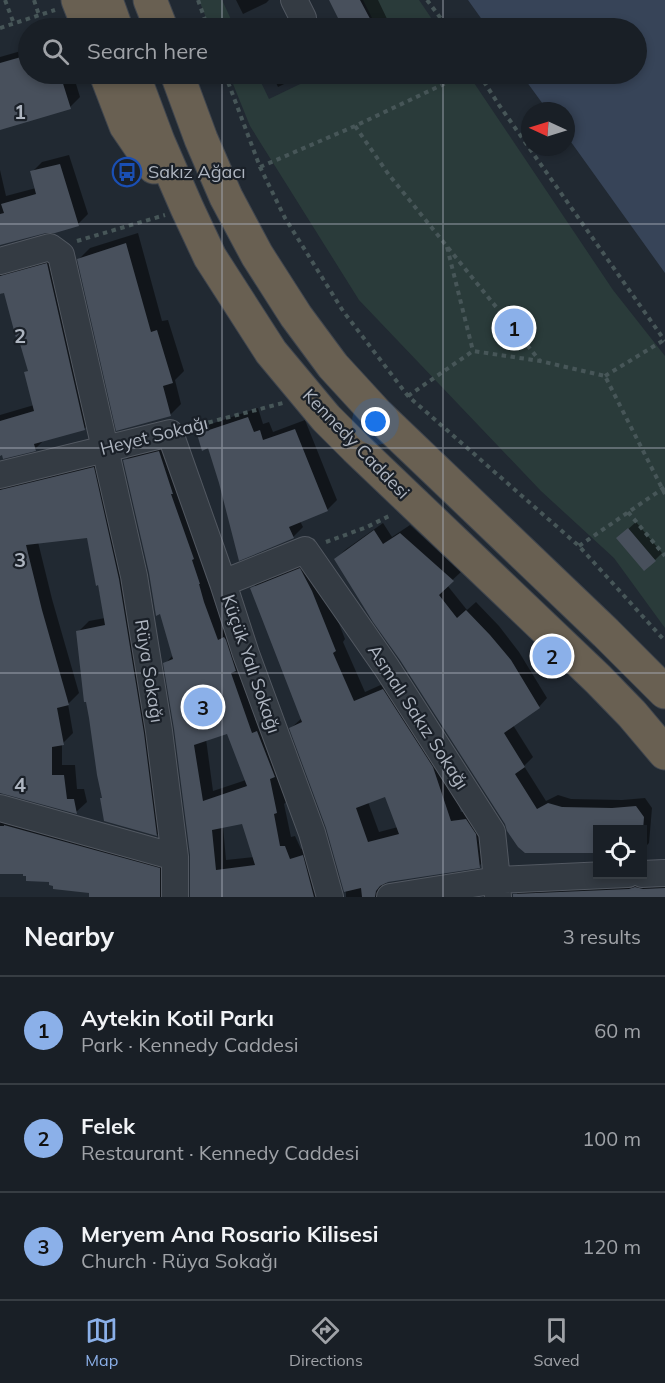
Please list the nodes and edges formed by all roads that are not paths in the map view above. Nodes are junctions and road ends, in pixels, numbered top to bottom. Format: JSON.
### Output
{"nodes":[{"id":1,"x":150,"y":0,"type":"edge"},
{"id":2,"x":158,"y":0,"type":"edge"},
{"id":3,"x":88,"y":8,"type":"edge"},
{"id":4,"x":102,"y":18,"type":"edge"},
{"id":5,"x":157,"y":18,"type":"edge"},
{"id":6,"x":160,"y":18,"type":"edge"},
{"id":7,"x":110,"y":84,"type":"edge"},
{"id":8,"x":137,"y":84,"type":"edge"},
{"id":9,"x":181,"y":84,"type":"edge"},
{"id":10,"x":187,"y":208,"type":"junction"},
{"id":11,"x":0,"y":261,"type":"edge"},
{"id":12,"x":170,"y":432,"type":"joint"},
{"id":13,"x":105,"y":448,"type":"junction"},
{"id":14,"x":0,"y":475,"type":"edge"},
{"id":15,"x":223,"y":582,"type":"junction"},
{"id":16,"x":665,"y":692,"type":"edge"},
{"id":17,"x":665,"y":753,"type":"edge"},
{"id":18,"x":0,"y":808,"type":"edge"},
{"id":19,"x":175,"y":857,"type":"junction"},
{"id":20,"x":593,"y":878,"type":"edge"},
{"id":21,"x":498,"y":889,"type":"edge"},
{"id":22,"x":175,"y":897,"type":"edge"},
{"id":23,"x":330,"y":897,"type":"edge"},
{"id":24,"x":390,"y":897,"type":"edge"}],
"edges":[{"from":1,"to":5,"type":"highway"},
{"from":2,"to":6,"type":"highway"},
{"from":3,"to":4,"type":"highway"},
{"from":7,"to":10,"type":"highway"},
{"from":8,"to":10,"type":"highway","name":"Kennedy Caddesi"},
{"from":9,"to":16,"type":"highway","name":"Kennedy Caddesi"},
{"from":10,"to":17,"type":"highway","name":"Kennedy Caddesi"},
{"from":11,"to":13,"type":"street","name":"Rüya Sokağı"},
{"from":12,"to":13,"type":"street","name":"Heyet Sokağı"},
{"from":12,"to":15,"type":"street","name":"Küçük Yalı Sokağı"},
{"from":13,"to":14,"type":"street","name":"Heyet Sokağı"},
{"from":13,"to":19,"type":"street","name":"Rüya Sokağı"},
{"from":15,"to":21,"type":"street","name":"Asmalı Sakız Sokağı"},
{"from":15,"to":23,"type":"street","name":"Küçük Yalı Sokağı"},
{"from":18,"to":19,"type":"street"},
{"from":19,"to":22,"type":"street","name":"Rüya Sokağı"},
{"from":20,"to":21,"type":"street"},
{"from":21,"to":24,"type":"street"}]}
